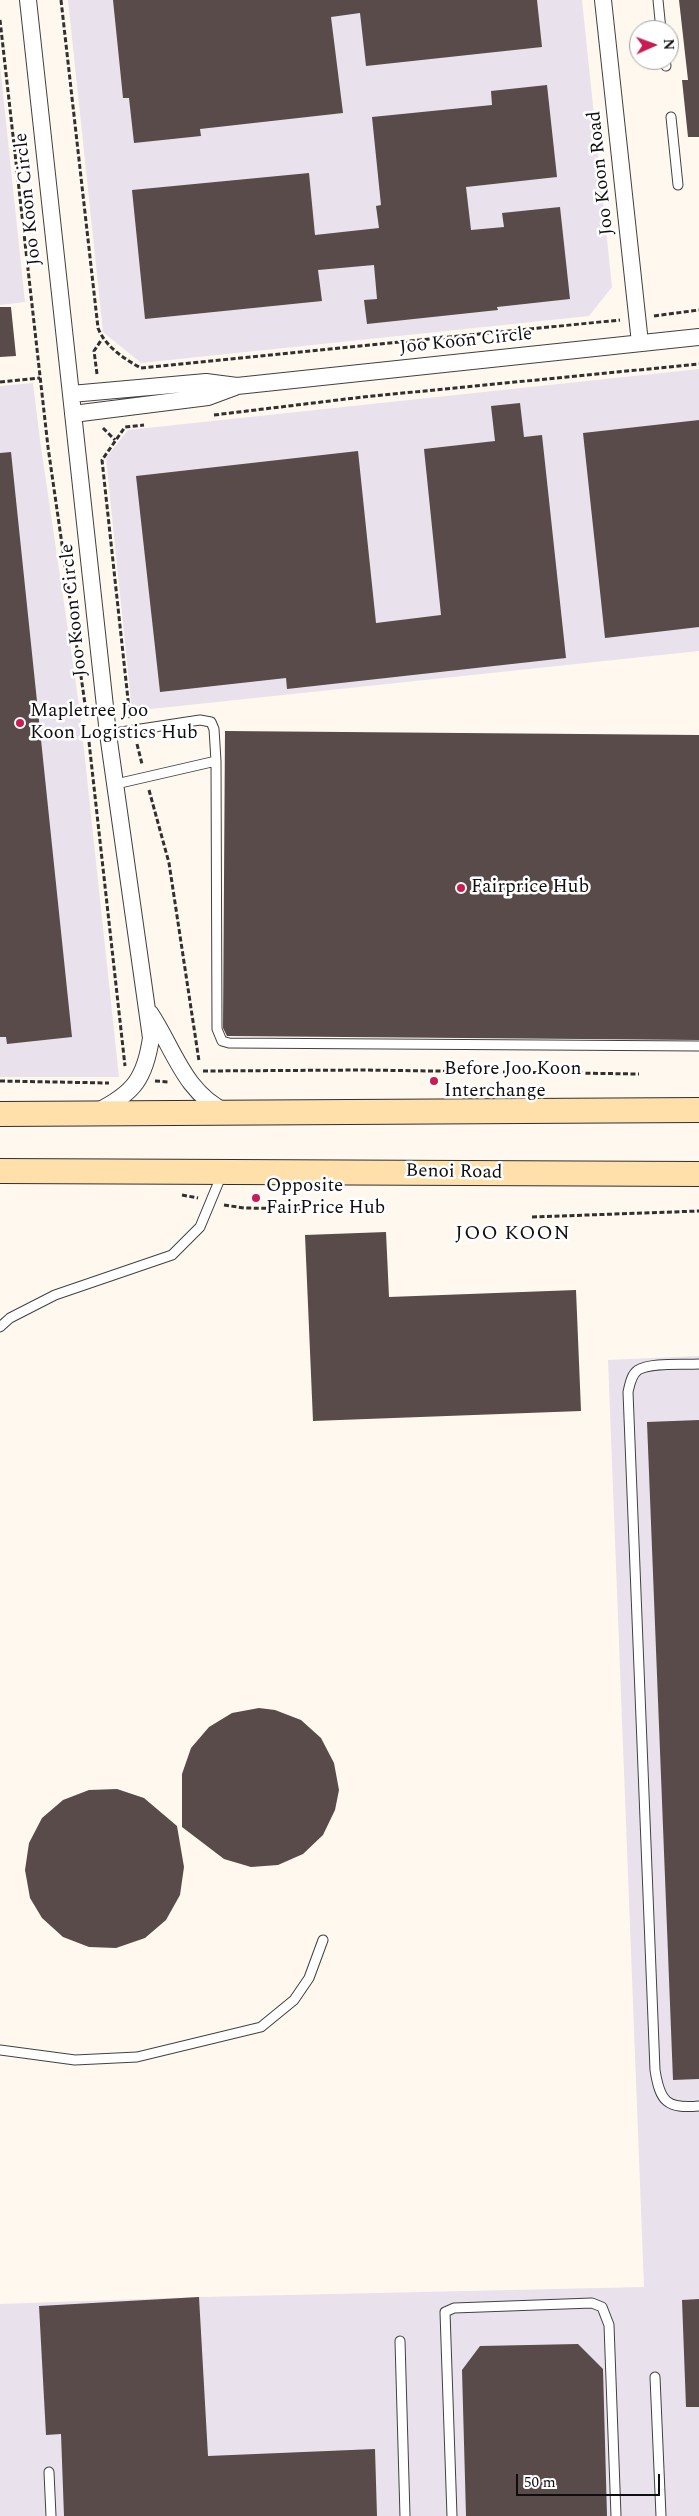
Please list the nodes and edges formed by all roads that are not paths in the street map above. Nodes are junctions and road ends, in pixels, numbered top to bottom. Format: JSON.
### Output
{"nodes":[{"id":1,"x":28,"y":0,"type":"edge"},
{"id":2,"x":603,"y":0,"type":"edge"},
{"id":3,"x":658,"y":0,"type":"edge"},
{"id":4,"x":660,"y":20,"type":"edge"},
{"id":5,"x":671,"y":117,"type":"dead end"},
{"id":6,"x":678,"y":186,"type":"dead end"},
{"id":7,"x":699,"y":337,"type":"edge"},
{"id":8,"x":640,"y":343,"type":"junction"},
{"id":9,"x":237,"y":386,"type":"junction"},
{"id":10,"x":71,"y":394,"type":"junction"},
{"id":11,"x":73,"y":414,"type":"junction"},
{"id":12,"x":108,"y":734,"type":"junction"},
{"id":13,"x":216,"y":761,"type":"junction"},
{"id":14,"x":116,"y":784,"type":"junction"},
{"id":15,"x":148,"y":1009,"type":"junction"},
{"id":16,"x":699,"y":1046,"type":"edge"},
{"id":17,"x":699,"y":1110,"type":"edge"},
{"id":18,"x":0,"y":1114,"type":"edge"},
{"id":19,"x":94,"y":1114,"type":"junction"},
{"id":20,"x":230,"y":1114,"type":"junction"},
{"id":21,"x":224,"y":1170,"type":"junction"},
{"id":22,"x":0,"y":1171,"type":"edge"},
{"id":23,"x":699,"y":1174,"type":"edge"},
{"id":24,"x":0,"y":1327,"type":"edge"},
{"id":25,"x":699,"y":1364,"type":"edge"},
{"id":26,"x":323,"y":1940,"type":"dead end"},
{"id":27,"x":0,"y":2050,"type":"edge"},
{"id":28,"x":699,"y":2106,"type":"edge"},
{"id":29,"x":400,"y":2341,"type":"dead end"},
{"id":30,"x":655,"y":2377,"type":"dead end"},
{"id":31,"x":50,"y":2472,"type":"dead end"},
{"id":32,"x":51,"y":2516,"type":"edge"},
{"id":33,"x":405,"y":2516,"type":"edge"},
{"id":34,"x":452,"y":2516,"type":"edge"},
{"id":35,"x":616,"y":2516,"type":"edge"},
{"id":36,"x":661,"y":2516,"type":"edge"}],
"edges":[{"from":1,"to":10,"type":"street","name":"Joo Koon Circle"},
{"from":2,"to":8,"type":"street","name":"Joo Koon Road"},
{"from":3,"to":4,"type":"lane"},
{"from":5,"to":6,"type":"lane"},
{"from":7,"to":8,"type":"street","name":"Joo Koon Circle"},
{"from":8,"to":9,"type":"street","name":"Joo Koon Circle"},
{"from":9,"to":10,"type":"street","name":"Joo Koon Circle"},
{"from":9,"to":11,"type":"street","name":"Joo Koon Circle"},
{"from":10,"to":11,"type":"street","name":"Joo Koon Circle"},
{"from":11,"to":12,"type":"street","name":"Joo Koon Circle"},
{"from":12,"to":13,"type":"lane"},
{"from":12,"to":14,"type":"street","name":"Joo Koon Circle"},
{"from":13,"to":14,"type":"lane"},
{"from":13,"to":16,"type":"lane"},
{"from":14,"to":15,"type":"street","name":"Joo Koon Circle"},
{"from":15,"to":19,"type":"street","name":"Joo Koon Circle"},
{"from":15,"to":20,"type":"street","name":"Joo Koon Circle"},
{"from":17,"to":20,"type":"main road"},
{"from":18,"to":19,"type":"main road"},
{"from":19,"to":20,"type":"main road"},
{"from":21,"to":22,"type":"main road","name":"Benoi Road"},
{"from":21,"to":23,"type":"main road","name":"Benoi Road"},
{"from":21,"to":24,"type":"lane"},
{"from":25,"to":28,"type":"lane"},
{"from":26,"to":27,"type":"lane"},
{"from":29,"to":33,"type":"lane"},
{"from":30,"to":36,"type":"lane"},
{"from":31,"to":32,"type":"lane"},
{"from":34,"to":35,"type":"lane"}]}
